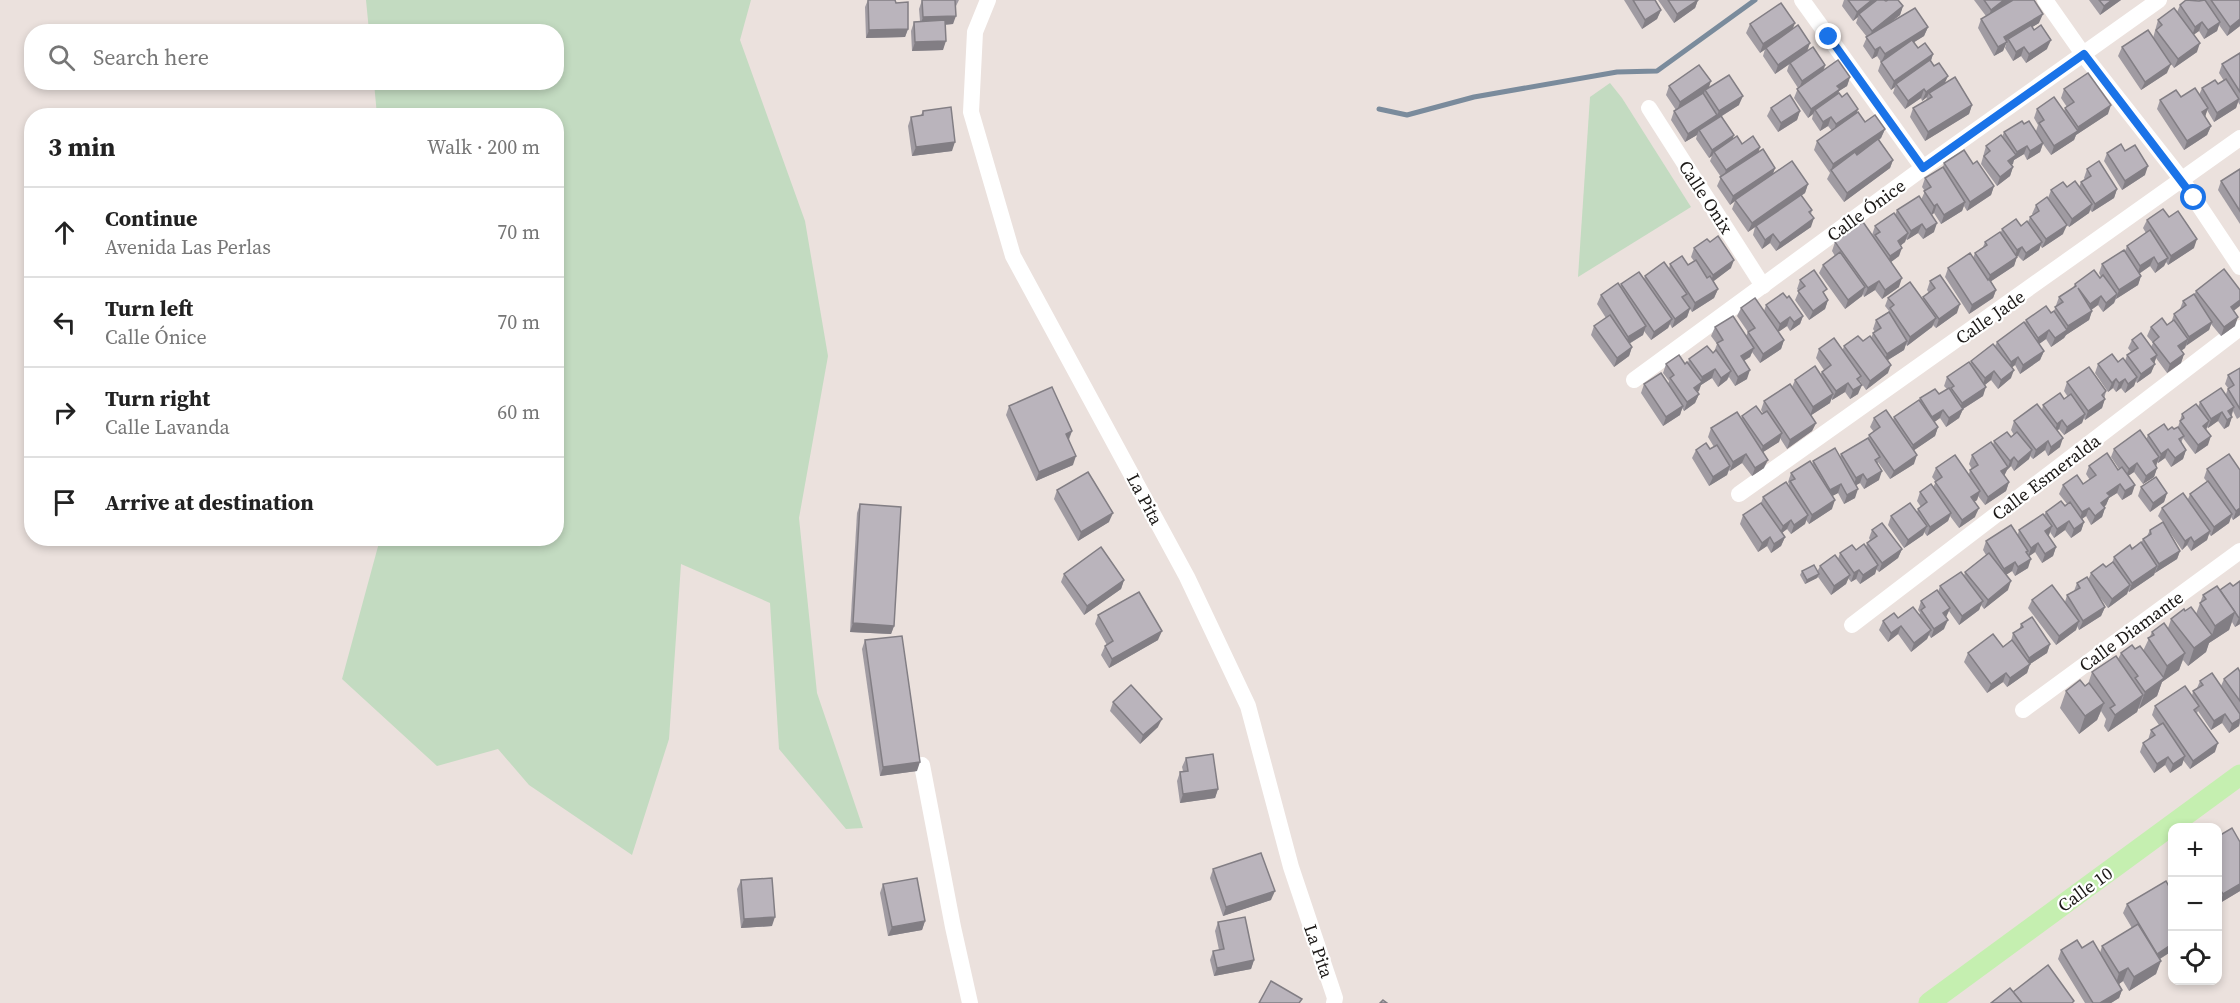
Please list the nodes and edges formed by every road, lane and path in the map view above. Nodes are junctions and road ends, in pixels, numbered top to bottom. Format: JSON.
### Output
{"nodes":[{"id":1,"x":988,"y":0,"type":"edge"},
{"id":2,"x":1802,"y":0,"type":"edge"},
{"id":3,"x":2045,"y":0,"type":"edge"},
{"id":4,"x":2159,"y":0,"type":"edge"},
{"id":5,"x":2084,"y":54,"type":"junction"},
{"id":6,"x":1649,"y":108,"type":"dead end"},
{"id":7,"x":2240,"y":138,"type":"edge"},
{"id":8,"x":1923,"y":168,"type":"junction"},
{"id":9,"x":2182,"y":180,"type":"junction"},
{"id":10,"x":2240,"y":267,"type":"edge"},
{"id":11,"x":1763,"y":286,"type":"junction"},
{"id":12,"x":2240,"y":328,"type":"edge"},
{"id":13,"x":1634,"y":380,"type":"dead end"},
{"id":14,"x":1739,"y":494,"type":"dead end"},
{"id":15,"x":2240,"y":551,"type":"edge"},
{"id":16,"x":1852,"y":626,"type":"dead end"},
{"id":17,"x":2023,"y":710,"type":"dead end"},
{"id":18,"x":922,"y":765,"type":"edge"},
{"id":19,"x":2240,"y":775,"type":"edge"},
{"id":20,"x":970,"y":1003,"type":"edge"},
{"id":21,"x":1334,"y":1003,"type":"edge"},
{"id":22,"x":1929,"y":1003,"type":"edge"}],
"edges":[{"from":1,"to":21,"type":"street","name":"La Pita"},
{"from":2,"to":8,"type":"street"},
{"from":3,"to":5,"type":"street"},
{"from":4,"to":5,"type":"street","name":"Calle Ónice"},
{"from":5,"to":8,"type":"street","name":"Calle Ónice"},
{"from":5,"to":9,"type":"street"},
{"from":6,"to":11,"type":"street","name":"Calle Onix"},
{"from":7,"to":9,"type":"street","name":"Calle Jade"},
{"from":8,"to":11,"type":"street","name":"Calle Ónice"},
{"from":9,"to":10,"type":"street"},
{"from":9,"to":14,"type":"street","name":"Calle Jade"},
{"from":11,"to":13,"type":"street","name":"Calle Ónice"},
{"from":12,"to":16,"type":"street","name":"Calle Esmeralda"},
{"from":15,"to":17,"type":"street","name":"Calle Diamante"},
{"from":18,"to":20,"type":"street"},
{"from":19,"to":22,"type":"main road","name":"Calle 10"}]}
